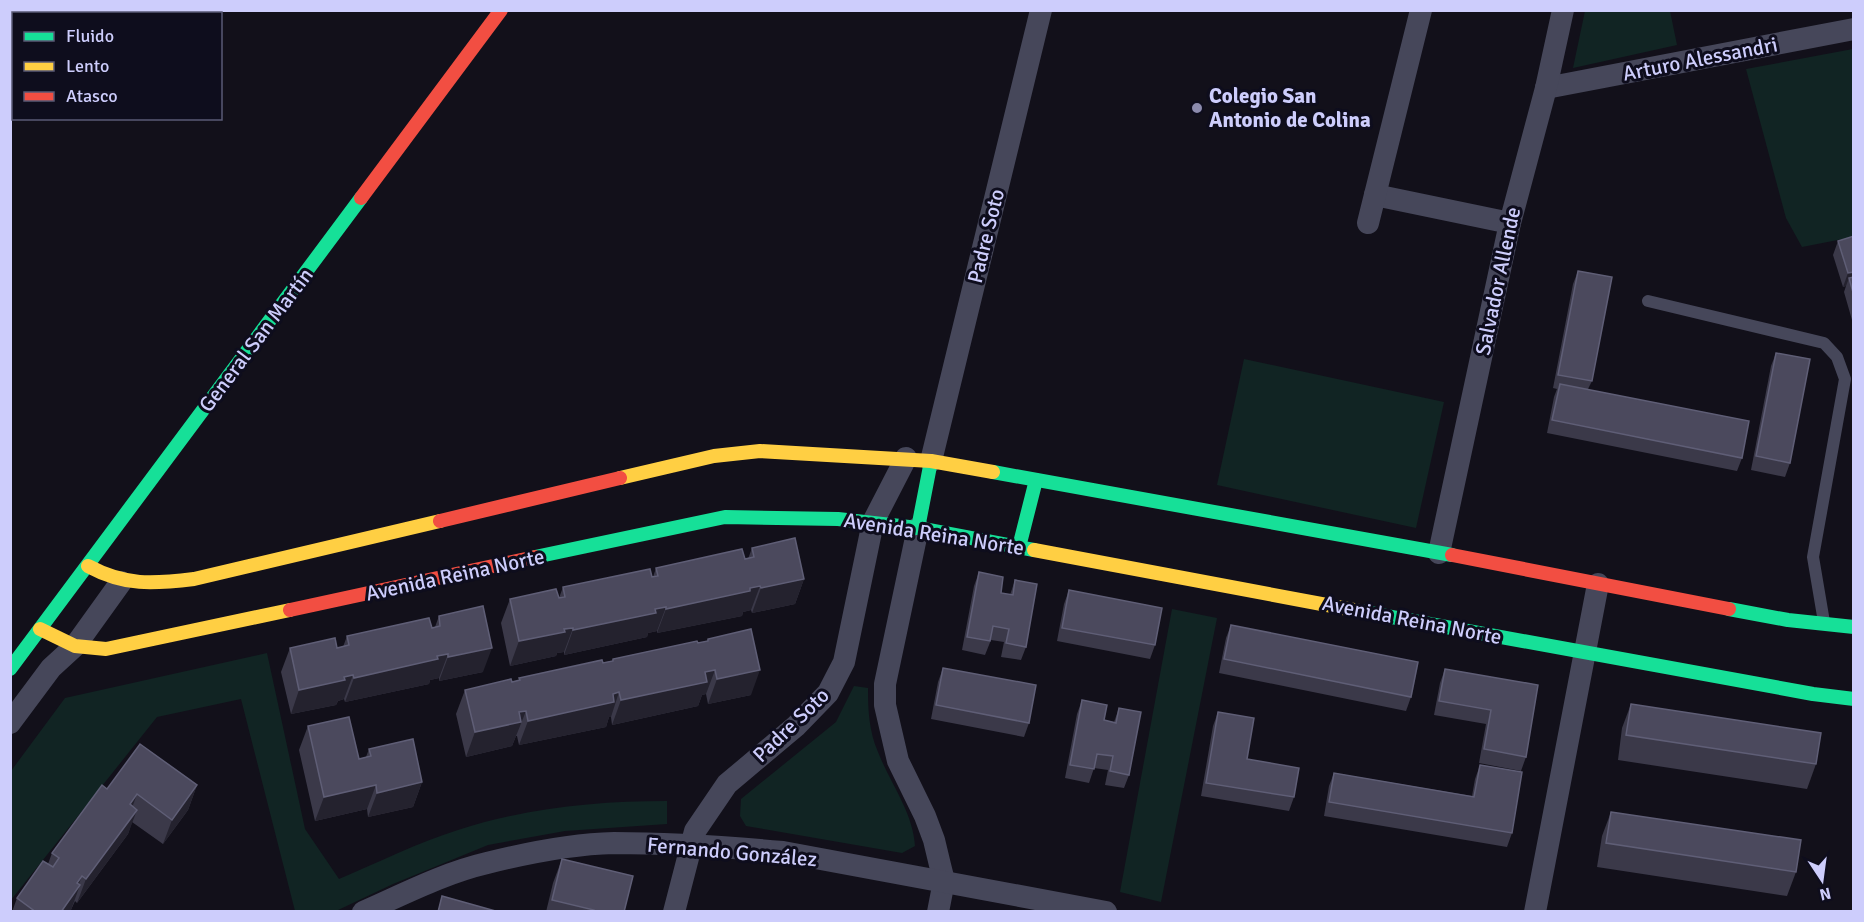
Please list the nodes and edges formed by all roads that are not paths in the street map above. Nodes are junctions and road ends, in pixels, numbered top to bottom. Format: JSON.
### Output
{"nodes":[{"id":1,"x":501,"y":10,"type":"edge"},
{"id":2,"x":1041,"y":10,"type":"edge"},
{"id":3,"x":1421,"y":10,"type":"edge"},
{"id":4,"x":1563,"y":10,"type":"edge"},
{"id":5,"x":1854,"y":29,"type":"edge"},
{"id":6,"x":1546,"y":88,"type":"junction"},
{"id":7,"x":1375,"y":195,"type":"junction"},
{"id":8,"x":1368,"y":223,"type":"dead end"},
{"id":9,"x":1510,"y":223,"type":"junction"},
{"id":10,"x":1648,"y":301,"type":"dead end"},
{"id":11,"x":906,"y":458,"type":"junction"},
{"id":12,"x":931,"y":461,"type":"junction"},
{"id":13,"x":1036,"y":480,"type":"junction"},
{"id":14,"x":873,"y":522,"type":"junction"},
{"id":15,"x":918,"y":528,"type":"junction"},
{"id":16,"x":1019,"y":547,"type":"junction"},
{"id":17,"x":1439,"y":553,"type":"junction"},
{"id":18,"x":88,"y":566,"type":"junction"},
{"id":19,"x":121,"y":582,"type":"junction"},
{"id":20,"x":1598,"y":584,"type":"junction"},
{"id":21,"x":1825,"y":626,"type":"junction"},
{"id":22,"x":1854,"y":627,"type":"edge"},
{"id":23,"x":40,"y":629,"type":"junction"},
{"id":24,"x":75,"y":646,"type":"junction"},
{"id":25,"x":1584,"y":652,"type":"junction"},
{"id":26,"x":10,"y":669,"type":"edge"},
{"id":27,"x":1854,"y":699,"type":"edge"},
{"id":28,"x":10,"y":723,"type":"edge"},
{"id":29,"x":692,"y":846,"type":"junction"},
{"id":30,"x":944,"y":881,"type":"junction"},
{"id":31,"x":363,"y":912,"type":"edge"},
{"id":32,"x":674,"y":912,"type":"edge"},
{"id":33,"x":938,"y":912,"type":"edge"},
{"id":34,"x":1106,"y":912,"type":"edge"},
{"id":35,"x":1535,"y":912,"type":"edge"}],
"edges":[{"from":1,"to":18,"type":"street","name":"General San Martín"},
{"from":2,"to":12,"type":"street","name":"Padre Soto"},
{"from":3,"to":7,"type":"street"},
{"from":4,"to":6,"type":"street","name":"Salvador Allende"},
{"from":5,"to":6,"type":"street","name":"Arturo Alessandri"},
{"from":6,"to":9,"type":"street","name":"Salvador Allende"},
{"from":7,"to":8,"type":"street"},
{"from":7,"to":9,"type":"street"},
{"from":9,"to":17,"type":"street","name":"Salvador Allende"},
{"from":10,"to":21,"type":"lane"},
{"from":11,"to":12,"type":"street"},
{"from":11,"to":14,"type":"street","name":"Padre Soto"},
{"from":11,"to":19,"type":"street"},
{"from":12,"to":13,"type":"street"},
{"from":12,"to":15,"type":"street"},
{"from":13,"to":16,"type":"street"},
{"from":13,"to":17,"type":"street"},
{"from":14,"to":15,"type":"street","name":"Avenida Reina Norte"},
{"from":14,"to":24,"type":"street","name":"Avenida Reina Norte"},
{"from":14,"to":29,"type":"street","name":"Padre Soto"},
{"from":15,"to":16,"type":"street","name":"Avenida Reina Norte"},
{"from":15,"to":30,"type":"street"},
{"from":16,"to":25,"type":"street","name":"Avenida Reina Norte"},
{"from":17,"to":20,"type":"street"},
{"from":18,"to":19,"type":"street"},
{"from":18,"to":23,"type":"street","name":"General San Martín"},
{"from":19,"to":24,"type":"street"},
{"from":20,"to":21,"type":"street"},
{"from":20,"to":25,"type":"street"},
{"from":21,"to":22,"type":"street"},
{"from":23,"to":24,"type":"street","name":"Avenida Reina Norte"},
{"from":23,"to":26,"type":"street","name":"General San Martín"},
{"from":24,"to":28,"type":"street"},
{"from":25,"to":27,"type":"street","name":"Avenida Reina Norte"},
{"from":25,"to":35,"type":"street"},
{"from":29,"to":30,"type":"street","name":"Fernando González"},
{"from":29,"to":31,"type":"street","name":"Fernando González"},
{"from":29,"to":32,"type":"street","name":"Padre Soto"},
{"from":30,"to":33,"type":"street"},
{"from":30,"to":34,"type":"street","name":"Fernando González"}]}
